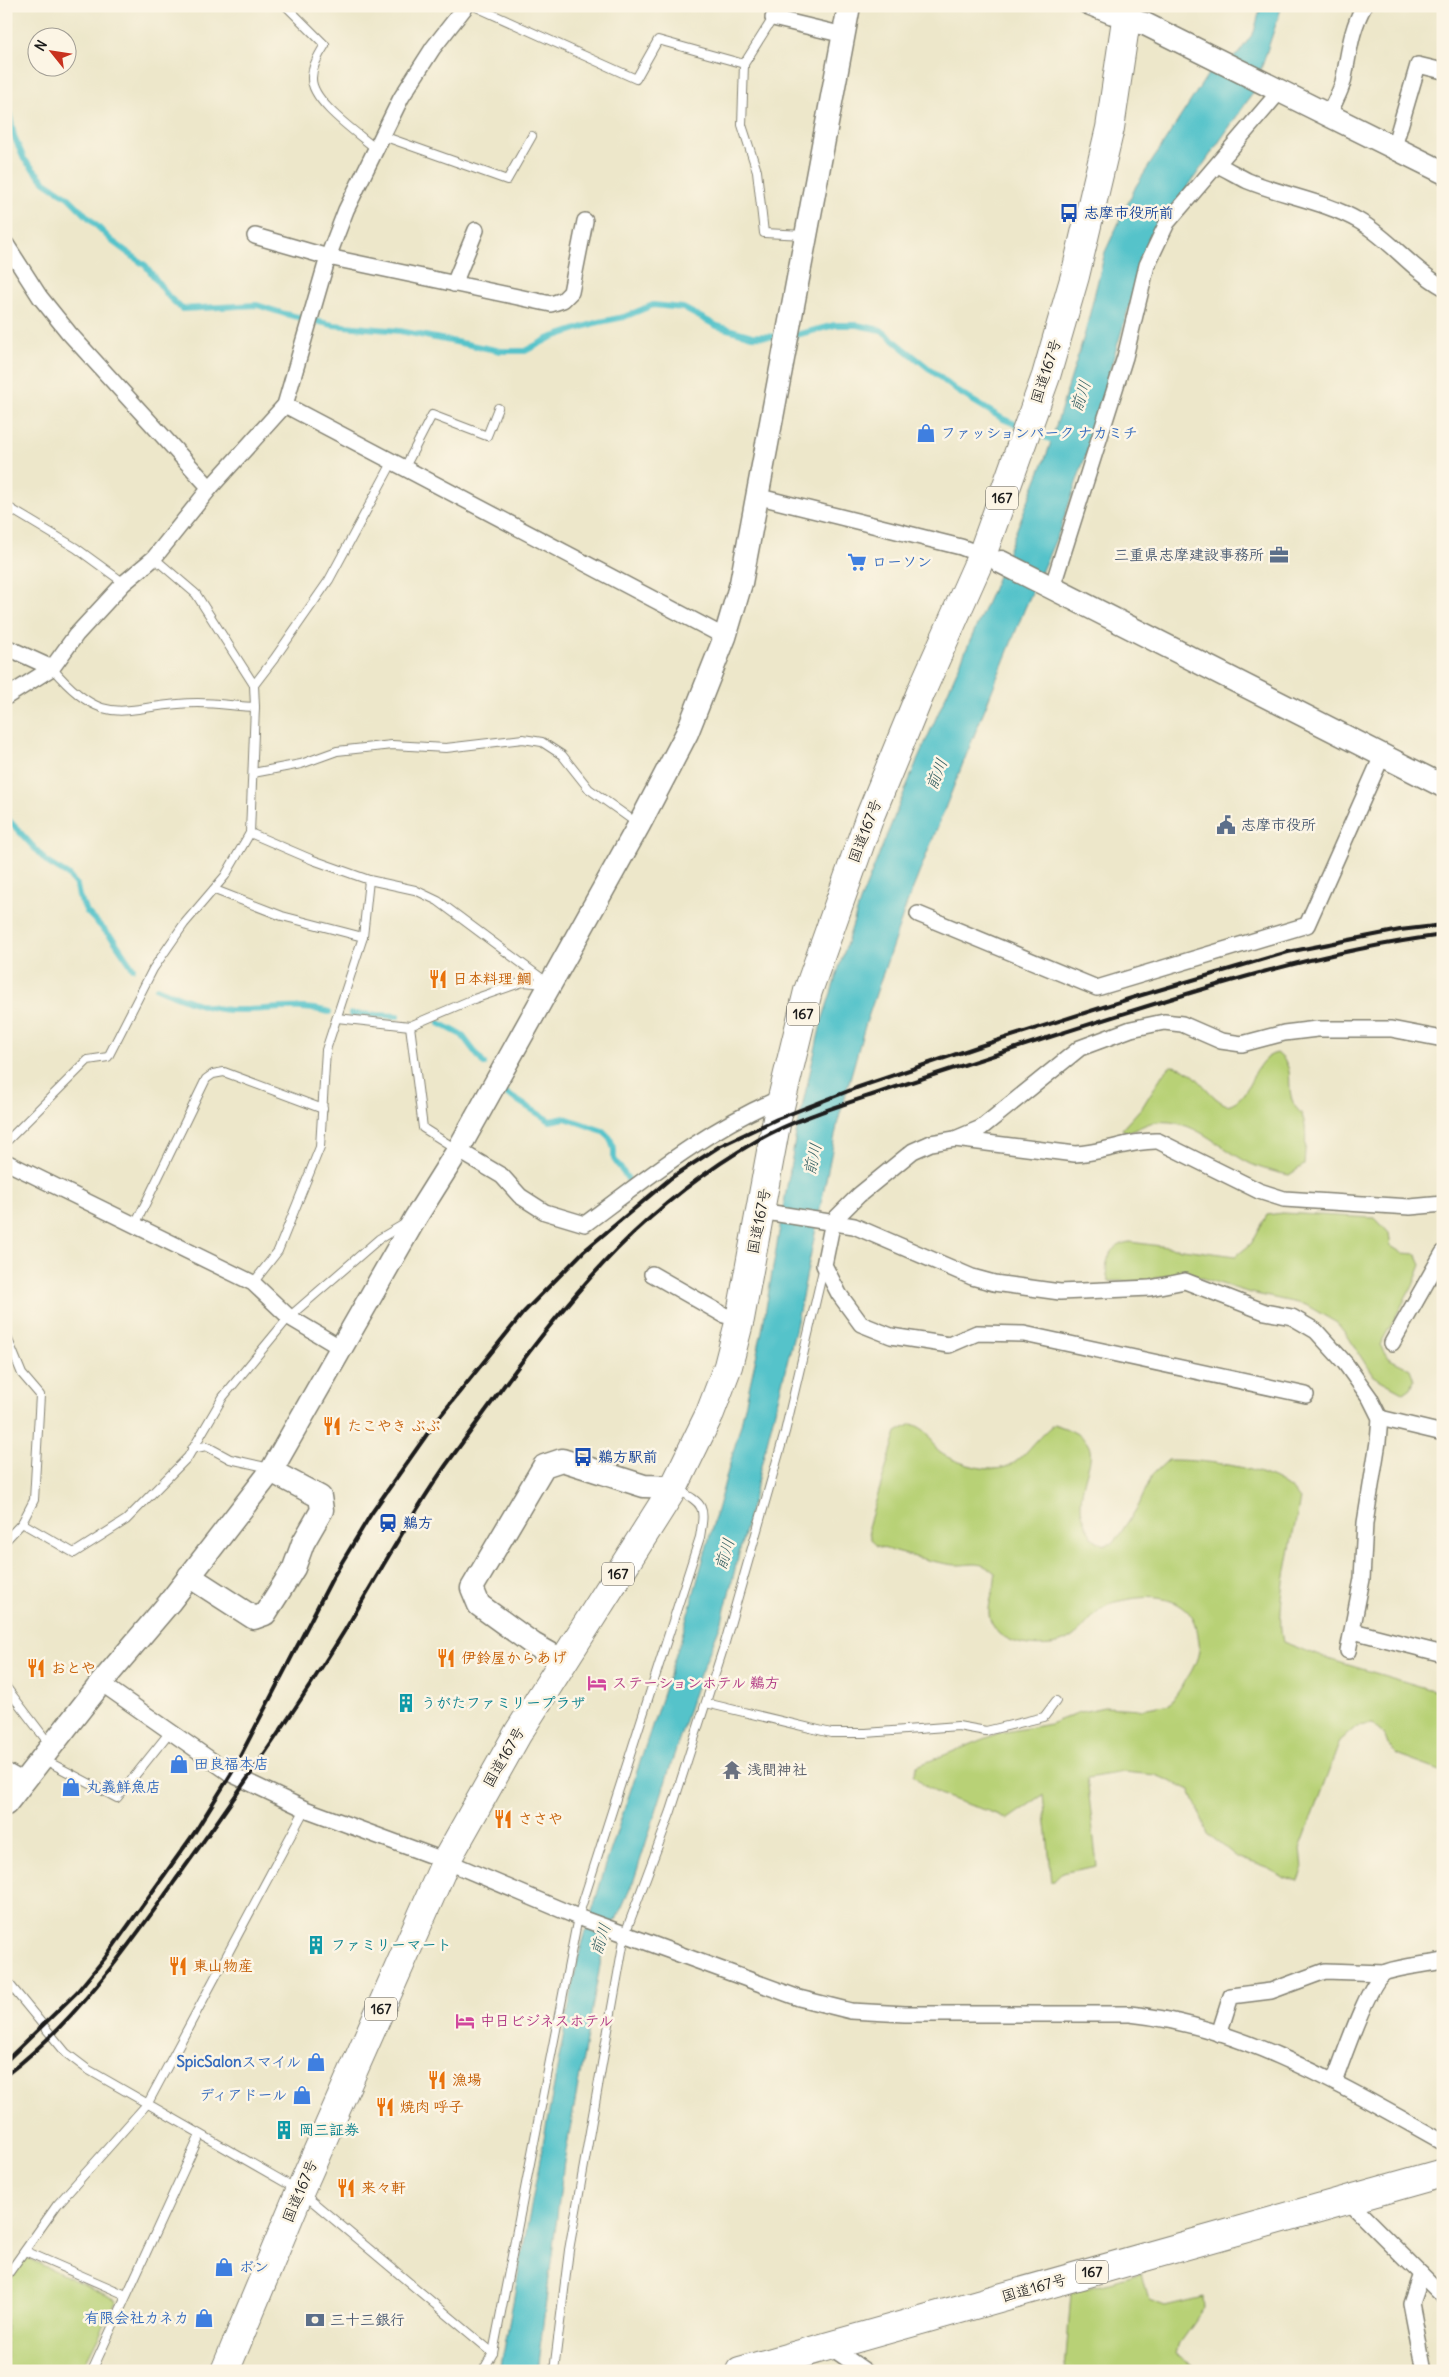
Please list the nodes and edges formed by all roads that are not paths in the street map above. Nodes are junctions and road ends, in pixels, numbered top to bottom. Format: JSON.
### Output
{"nodes":[{"id":1,"x":286,"y":6,"type":"edge"},
{"id":2,"x":466,"y":6,"type":"edge"},
{"id":3,"x":474,"y":6,"type":"edge"},
{"id":4,"x":849,"y":6,"type":"edge"},
{"id":5,"x":1086,"y":6,"type":"edge"},
{"id":6,"x":1364,"y":6,"type":"edge"},
{"id":7,"x":774,"y":12,"type":"edge"},
{"id":8,"x":1128,"y":13,"type":"edge"},
{"id":9,"x":844,"y":35,"type":"junction"},
{"id":10,"x":744,"y":64,"type":"junction"},
{"id":11,"x":1443,"y":71,"type":"edge"},
{"id":12,"x":1274,"y":89,"type":"junction"},
{"id":13,"x":1329,"y":115,"type":"junction"},
{"id":14,"x":532,"y":136,"type":"dead end"},
{"id":15,"x":380,"y":142,"type":"junction"},
{"id":16,"x":1394,"y":147,"type":"junction"},
{"id":17,"x":1218,"y":165,"type":"junction"},
{"id":18,"x":1443,"y":172,"type":"edge"},
{"id":19,"x":585,"y":221,"type":"dead end"},
{"id":20,"x":476,"y":230,"type":"dead end"},
{"id":21,"x":806,"y":235,"type":"junction"},
{"id":22,"x":255,"y":236,"type":"dead end"},
{"id":23,"x":7,"y":247,"type":"edge"},
{"id":24,"x":328,"y":258,"type":"junction"},
{"id":25,"x":454,"y":284,"type":"junction"},
{"id":26,"x":1443,"y":287,"type":"edge"},
{"id":27,"x":285,"y":406,"type":"junction"},
{"id":28,"x":498,"y":408,"type":"dead end"},
{"id":29,"x":398,"y":466,"type":"junction"},
{"id":30,"x":210,"y":488,"type":"junction"},
{"id":31,"x":756,"y":496,"type":"junction"},
{"id":32,"x":6,"y":506,"type":"edge"},
{"id":33,"x":154,"y":558,"type":"junction"},
{"id":34,"x":991,"y":558,"type":"junction"},
{"id":35,"x":124,"y":583,"type":"junction"},
{"id":36,"x":1047,"y":586,"type":"junction"},
{"id":37,"x":725,"y":637,"type":"junction"},
{"id":38,"x":6,"y":647,"type":"edge"},
{"id":39,"x":52,"y":668,"type":"junction"},
{"id":40,"x":254,"y":685,"type":"junction"},
{"id":41,"x":6,"y":697,"type":"edge"},
{"id":42,"x":256,"y":707,"type":"junction"},
{"id":43,"x":1382,"y":756,"type":"junction"},
{"id":44,"x":253,"y":773,"type":"junction"},
{"id":45,"x":1443,"y":786,"type":"edge"},
{"id":46,"x":639,"y":825,"type":"junction"},
{"id":47,"x":250,"y":833,"type":"junction"},
{"id":48,"x":369,"y":880,"type":"junction"},
{"id":49,"x":215,"y":890,"type":"junction"},
{"id":50,"x":918,"y":914,"type":"dead end"},
{"id":51,"x":363,"y":937,"type":"junction"},
{"id":52,"x":549,"y":984,"type":"junction"},
{"id":53,"x":337,"y":1018,"type":"junction"},
{"id":54,"x":410,"y":1026,"type":"junction"},
{"id":55,"x":1443,"y":1039,"type":"edge"},
{"id":56,"x":783,"y":1097,"type":"junction"},
{"id":57,"x":323,"y":1110,"type":"junction"},
{"id":58,"x":954,"y":1139,"type":"junction"},
{"id":59,"x":6,"y":1142,"type":"edge"},
{"id":60,"x":458,"y":1150,"type":"junction"},
{"id":61,"x":6,"y":1162,"type":"edge"},
{"id":62,"x":1443,"y":1204,"type":"edge"},
{"id":63,"x":545,"y":1212,"type":"junction"},
{"id":64,"x":770,"y":1212,"type":"junction"},
{"id":65,"x":416,"y":1216,"type":"junction"},
{"id":66,"x":828,"y":1221,"type":"junction"},
{"id":67,"x":561,"y":1224,"type":"dead end"},
{"id":68,"x":135,"y":1225,"type":"junction"},
{"id":69,"x":1443,"y":1253,"type":"edge"},
{"id":70,"x":824,"y":1265,"type":"junction"},
{"id":71,"x":652,"y":1274,"type":"dead end"},
{"id":72,"x":253,"y":1283,"type":"junction"},
{"id":73,"x":289,"y":1317,"type":"junction"},
{"id":74,"x":740,"y":1319,"type":"junction"},
{"id":75,"x":6,"y":1335,"type":"edge"},
{"id":76,"x":1392,"y":1343,"type":"dead end"},
{"id":77,"x":341,"y":1348,"type":"junction"},
{"id":78,"x":1306,"y":1395,"type":"dead end"},
{"id":79,"x":1380,"y":1418,"type":"junction"},
{"id":80,"x":1443,"y":1433,"type":"edge"},
{"id":81,"x":192,"y":1449,"type":"junction"},
{"id":82,"x":271,"y":1471,"type":"junction"},
{"id":83,"x":674,"y":1487,"type":"junction"},
{"id":84,"x":22,"y":1523,"type":"junction"},
{"id":85,"x":6,"y":1540,"type":"edge"},
{"id":86,"x":189,"y":1576,"type":"junction"},
{"id":87,"x":1353,"y":1632,"type":"junction"},
{"id":88,"x":1348,"y":1651,"type":"dead end"},
{"id":89,"x":1443,"y":1654,"type":"edge"},
{"id":90,"x":563,"y":1661,"type":"junction"},
{"id":91,"x":101,"y":1684,"type":"junction"},
{"id":92,"x":6,"y":1687,"type":"edge"},
{"id":93,"x":1056,"y":1701,"type":"dead end"},
{"id":94,"x":706,"y":1703,"type":"junction"},
{"id":95,"x":170,"y":1733,"type":"junction"},
{"id":96,"x":46,"y":1752,"type":"junction"},
{"id":97,"x":15,"y":1776,"type":"edge"},
{"id":98,"x":6,"y":1804,"type":"edge"},
{"id":99,"x":305,"y":1809,"type":"junction"},
{"id":100,"x":446,"y":1861,"type":"junction"},
{"id":101,"x":578,"y":1917,"type":"junction"},
{"id":102,"x":625,"y":1934,"type":"junction"},
{"id":103,"x":1443,"y":1961,"type":"edge"},
{"id":104,"x":1384,"y":1973,"type":"junction"},
{"id":105,"x":6,"y":1980,"type":"edge"},
{"id":106,"x":1219,"y":2034,"type":"junction"},
{"id":107,"x":1334,"y":2082,"type":"junction"},
{"id":108,"x":148,"y":2103,"type":"junction"},
{"id":109,"x":200,"y":2135,"type":"junction"},
{"id":110,"x":1443,"y":2142,"type":"edge"},
{"id":111,"x":1443,"y":2173,"type":"edge"},
{"id":112,"x":300,"y":2191,"type":"junction"},
{"id":113,"x":1347,"y":2200,"type":"junction"},
{"id":114,"x":25,"y":2251,"type":"junction"},
{"id":115,"x":1421,"y":2274,"type":"junction"},
{"id":116,"x":6,"y":2278,"type":"edge"},
{"id":117,"x":126,"y":2295,"type":"junction"},
{"id":118,"x":1443,"y":2296,"type":"edge"},
{"id":119,"x":828,"y":2346,"type":"junction"},
{"id":120,"x":493,"y":2352,"type":"junction"},
{"id":121,"x":92,"y":2371,"type":"edge"},
{"id":122,"x":225,"y":2371,"type":"edge"},
{"id":123,"x":483,"y":2371,"type":"edge"},
{"id":124,"x":554,"y":2371,"type":"edge"},
{"id":125,"x":740,"y":2371,"type":"edge"},
{"id":126,"x":865,"y":2371,"type":"edge"},
{"id":127,"x":1424,"y":2371,"type":"edge"}],
"edges":[{"from":1,"to":15,"type":"lane"},
{"from":2,"to":15,"type":"street"},
{"from":3,"to":10,"type":"lane"},
{"from":4,"to":9,"type":"street"},
{"from":5,"to":8,"type":"street"},
{"from":6,"to":13,"type":"street"},
{"from":7,"to":9,"type":"street"},
{"from":7,"to":10,"type":"lane"},
{"from":8,"to":12,"type":"street"},
{"from":8,"to":34,"type":"highway","name":"国道167号","number":"167"},
{"from":9,"to":21,"type":"street"},
{"from":10,"to":21,"type":"lane"},
{"from":11,"to":16,"type":"street"},
{"from":12,"to":13,"type":"street"},
{"from":12,"to":17,"type":"street"},
{"from":13,"to":16,"type":"street"},
{"from":14,"to":15,"type":"lane"},
{"from":15,"to":24,"type":"street"},
{"from":16,"to":18,"type":"street"},
{"from":17,"to":26,"type":"street"},
{"from":17,"to":36,"type":"street"},
{"from":19,"to":25,"type":"street"},
{"from":20,"to":25,"type":"street"},
{"from":21,"to":31,"type":"street"},
{"from":22,"to":24,"type":"street"},
{"from":23,"to":30,"type":"street"},
{"from":24,"to":25,"type":"street"},
{"from":24,"to":27,"type":"street"},
{"from":27,"to":29,"type":"street"},
{"from":27,"to":30,"type":"street"},
{"from":28,"to":29,"type":"lane"},
{"from":29,"to":37,"type":"street"},
{"from":29,"to":40,"type":"lane"},
{"from":30,"to":33,"type":"street"},
{"from":31,"to":34,"type":"street"},
{"from":31,"to":37,"type":"street"},
{"from":32,"to":35,"type":"lane"},
{"from":33,"to":35,"type":"street"},
{"from":33,"to":40,"type":"lane"},
{"from":34,"to":36,"type":"street"},
{"from":34,"to":56,"type":"highway","name":"国道167号","number":"167"},
{"from":35,"to":39,"type":"street"},
{"from":36,"to":43,"type":"street"},
{"from":37,"to":46,"type":"street"},
{"from":38,"to":39,"type":"street"},
{"from":39,"to":41,"type":"street"},
{"from":39,"to":42,"type":"lane"},
{"from":40,"to":42,"type":"lane"},
{"from":42,"to":44,"type":"lane"},
{"from":43,"to":45,"type":"street"},
{"from":43,"to":50,"type":"street"},
{"from":44,"to":46,"type":"lane"},
{"from":44,"to":47,"type":"lane"},
{"from":46,"to":52,"type":"street"},
{"from":47,"to":48,"type":"lane"},
{"from":47,"to":49,"type":"lane"},
{"from":48,"to":51,"type":"lane"},
{"from":48,"to":52,"type":"lane"},
{"from":49,"to":51,"type":"lane"},
{"from":49,"to":59,"type":"lane"},
{"from":51,"to":53,"type":"lane"},
{"from":52,"to":54,"type":"lane"},
{"from":52,"to":60,"type":"street"},
{"from":53,"to":54,"type":"lane"},
{"from":53,"to":57,"type":"lane"},
{"from":54,"to":60,"type":"lane"},
{"from":55,"to":58,"type":"street"},
{"from":56,"to":63,"type":"street"},
{"from":56,"to":64,"type":"highway","name":"国道167号","number":"167"},
{"from":57,"to":68,"type":"lane"},
{"from":57,"to":72,"type":"lane"},
{"from":58,"to":62,"type":"street"},
{"from":58,"to":66,"type":"street"},
{"from":60,"to":63,"type":"street"},
{"from":60,"to":65,"type":"street"},
{"from":61,"to":68,"type":"street"},
{"from":63,"to":67,"type":"street"},
{"from":64,"to":66,"type":"street"},
{"from":64,"to":74,"type":"highway","name":"国道167号","number":"167"},
{"from":65,"to":73,"type":"lane"},
{"from":65,"to":77,"type":"street"},
{"from":66,"to":70,"type":"street"},
{"from":66,"to":79,"type":"street"},
{"from":68,"to":72,"type":"street"},
{"from":69,"to":76,"type":"street"},
{"from":70,"to":78,"type":"street"},
{"from":70,"to":94,"type":"lane"},
{"from":71,"to":74,"type":"street"},
{"from":72,"to":73,"type":"street"},
{"from":73,"to":77,"type":"street"},
{"from":73,"to":81,"type":"lane"},
{"from":74,"to":83,"type":"highway","name":"国道167号","number":"167"},
{"from":75,"to":84,"type":"lane"},
{"from":77,"to":82,"type":"street"},
{"from":79,"to":80,"type":"street"},
{"from":79,"to":87,"type":"street"},
{"from":81,"to":82,"type":"lane"},
{"from":81,"to":84,"type":"lane"},
{"from":82,"to":86,"type":"street"},
{"from":82,"to":86,"type":"street"},
{"from":83,"to":90,"type":"highway","name":"国道167号","number":"167"},
{"from":83,"to":90,"type":"street"},
{"from":83,"to":101,"type":"lane"},
{"from":84,"to":85,"type":"lane"},
{"from":86,"to":91,"type":"street"},
{"from":87,"to":88,"type":"street"},
{"from":87,"to":89,"type":"street"},
{"from":90,"to":100,"type":"highway","name":"国道167号","number":"167"},
{"from":91,"to":95,"type":"street"},
{"from":91,"to":96,"type":"street"},
{"from":92,"to":96,"type":"lane"},
{"from":93,"to":94,"type":"lane"},
{"from":94,"to":102,"type":"lane"},
{"from":95,"to":96,"type":"lane"},
{"from":95,"to":99,"type":"street"},
{"from":96,"to":97,"type":"street"},
{"from":97,"to":98,"type":"street"},
{"from":99,"to":100,"type":"street"},
{"from":99,"to":108,"type":"lane"},
{"from":100,"to":101,"type":"street"},
{"from":100,"to":112,"type":"highway","name":"国道167号","number":"167"},
{"from":101,"to":102,"type":"street"},
{"from":101,"to":120,"type":"lane"},
{"from":102,"to":106,"type":"street"},
{"from":102,"to":124,"type":"lane"},
{"from":103,"to":104,"type":"street"},
{"from":104,"to":106,"type":"street"},
{"from":104,"to":107,"type":"street"},
{"from":105,"to":108,"type":"lane"},
{"from":106,"to":107,"type":"street"},
{"from":107,"to":110,"type":"street"},
{"from":108,"to":109,"type":"lane"},
{"from":108,"to":114,"type":"lane"},
{"from":109,"to":112,"type":"lane"},
{"from":109,"to":117,"type":"lane"},
{"from":111,"to":113,"type":"highway","name":"国道167号","number":"167"},
{"from":112,"to":120,"type":"lane"},
{"from":112,"to":122,"type":"highway","name":"国道167号","number":"167"},
{"from":113,"to":115,"type":"street"},
{"from":113,"to":119,"type":"highway","name":"国道167号","number":"167"},
{"from":114,"to":116,"type":"lane"},
{"from":114,"to":117,"type":"lane"},
{"from":115,"to":118,"type":"street"},
{"from":115,"to":127,"type":"street"},
{"from":117,"to":121,"type":"lane"},
{"from":119,"to":125,"type":"highway","name":"国道167号","number":"167"},
{"from":119,"to":126,"type":"street"},
{"from":120,"to":123,"type":"lane"}]}
